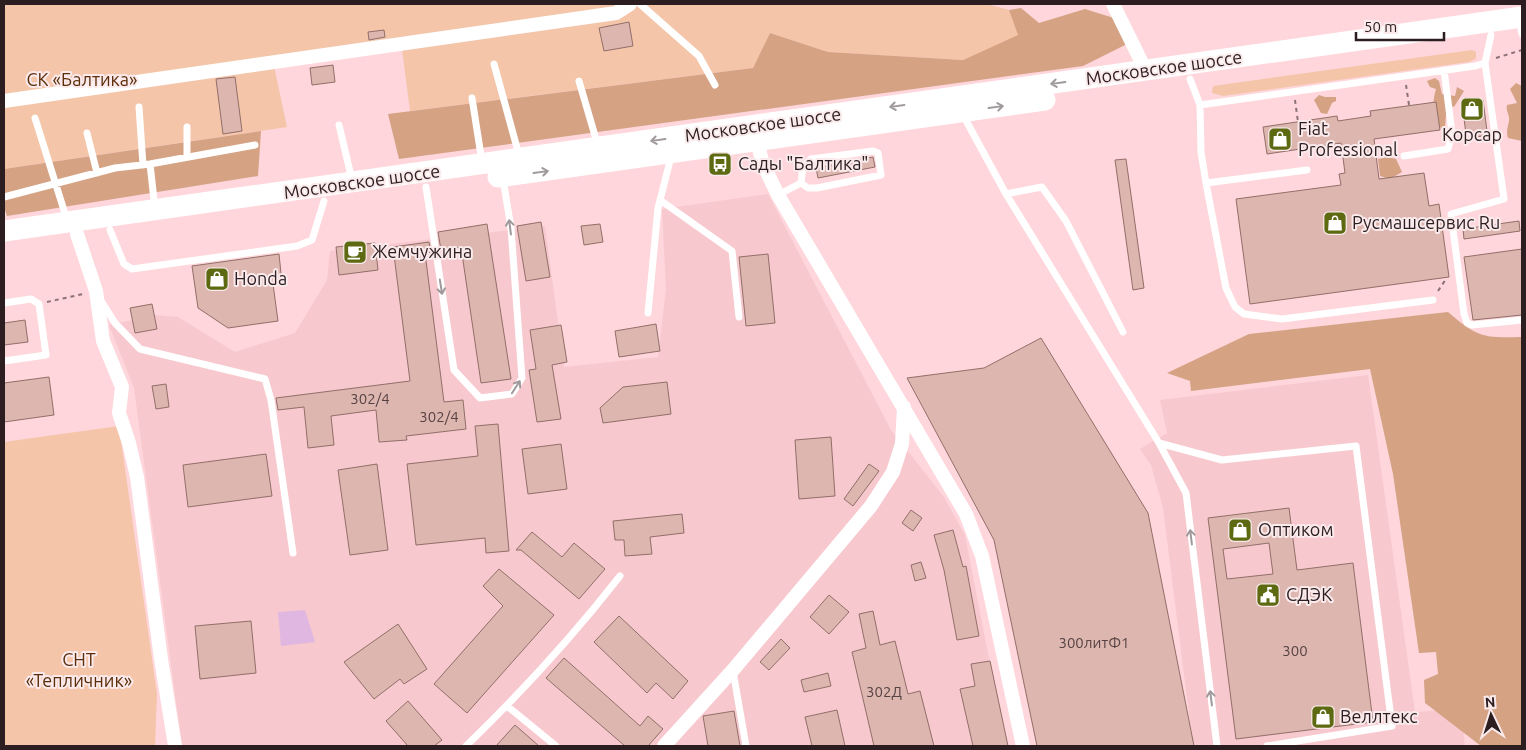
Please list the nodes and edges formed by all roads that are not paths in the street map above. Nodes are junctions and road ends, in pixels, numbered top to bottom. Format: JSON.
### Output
{"nodes":[{"id":1,"x":630,"y":4,"type":"edge"},
{"id":2,"x":640,"y":4,"type":"edge"},
{"id":3,"x":1113,"y":4,"type":"edge"},
{"id":4,"x":1522,"y":32,"type":"edge"},
{"id":5,"x":1491,"y":35,"type":"junction"},
{"id":6,"x":1485,"y":63,"type":"junction"},
{"id":7,"x":494,"y":64,"type":"dead end"},
{"id":8,"x":1444,"y":70,"type":"junction"},
{"id":9,"x":1146,"y":71,"type":"junction"},
{"id":10,"x":1190,"y":79,"type":"junction"},
{"id":11,"x":579,"y":81,"type":"dead end"},
{"id":12,"x":715,"y":85,"type":"dead end"},
{"id":13,"x":472,"y":98,"type":"dead end"},
{"id":14,"x":4,"y":101,"type":"edge"},
{"id":15,"x":1200,"y":106,"type":"junction"},
{"id":16,"x":139,"y":107,"type":"dead end"},
{"id":17,"x":962,"y":112,"type":"junction"},
{"id":18,"x":35,"y":118,"type":"dead end"},
{"id":19,"x":339,"y":125,"type":"dead end"},
{"id":20,"x":187,"y":127,"type":"dead end"},
{"id":21,"x":87,"y":133,"type":"dead end"},
{"id":22,"x":756,"y":134,"type":"junction"},
{"id":23,"x":255,"y":145,"type":"dead end"},
{"id":24,"x":598,"y":148,"type":"junction"},
{"id":25,"x":672,"y":154,"type":"junction"},
{"id":26,"x":1404,"y":156,"type":"dead end"},
{"id":27,"x":187,"y":157,"type":"junction"},
{"id":28,"x":521,"y":159,"type":"junction"},
{"id":29,"x":483,"y":164,"type":"junction"},
{"id":30,"x":146,"y":165,"type":"junction"},
{"id":31,"x":1307,"y":170,"type":"dead end"},
{"id":32,"x":97,"y":173,"type":"junction"},
{"id":33,"x":503,"y":177,"type":"junction"},
{"id":34,"x":353,"y":183,"type":"junction"},
{"id":35,"x":801,"y":183,"type":"junction"},
{"id":36,"x":1206,"y":183,"type":"junction"},
{"id":37,"x":54,"y":184,"type":"junction"},
{"id":38,"x":426,"y":187,"type":"junction"},
{"id":39,"x":1006,"y":194,"type":"junction"},
{"id":40,"x":778,"y":195,"type":"junction"},
{"id":41,"x":4,"y":197,"type":"edge"},
{"id":42,"x":660,"y":200,"type":"junction"},
{"id":43,"x":324,"y":201,"type":"junction"},
{"id":44,"x":156,"y":210,"type":"junction"},
{"id":45,"x":72,"y":228,"type":"junction"},
{"id":46,"x":110,"y":230,"type":"junction"},
{"id":47,"x":4,"y":231,"type":"edge"},
{"id":48,"x":4,"y":244,"type":"edge"},
{"id":49,"x":96,"y":291,"type":"junction"},
{"id":50,"x":1433,"y":300,"type":"road end"},
{"id":51,"x":4,"y":303,"type":"edge"},
{"id":52,"x":648,"y":313,"type":"dead end"},
{"id":53,"x":739,"y":317,"type":"dead end"},
{"id":54,"x":1522,"y":320,"type":"edge"},
{"id":55,"x":1123,"y":332,"type":"dead end"},
{"id":56,"x":4,"y":362,"type":"edge"},
{"id":57,"x":904,"y":407,"type":"junction"},
{"id":58,"x":1159,"y":443,"type":"junction"},
{"id":59,"x":293,"y":553,"type":"dead end"},
{"id":60,"x":620,"y":576,"type":"dead end"},
{"id":61,"x":733,"y":670,"type":"junction"},
{"id":62,"x":507,"y":706,"type":"junction"},
{"id":63,"x":175,"y":746,"type":"edge"},
{"id":64,"x":466,"y":746,"type":"edge"},
{"id":65,"x":556,"y":746,"type":"edge"},
{"id":66,"x":664,"y":746,"type":"edge"},
{"id":67,"x":746,"y":746,"type":"edge"},
{"id":68,"x":1023,"y":746,"type":"edge"},
{"id":69,"x":1217,"y":746,"type":"edge"},
{"id":70,"x":1267,"y":746,"type":"edge"}],
"edges":[{"from":1,"to":14,"type":"street"},
{"from":2,"to":12,"type":"lane"},
{"from":3,"to":9,"type":"street"},
{"from":4,"to":5,"type":"main road","name":"Московское шоссе"},
{"from":4,"to":9,"type":"main road","name":"Московское шоссе"},
{"from":5,"to":6,"type":"lane"},
{"from":5,"to":10,"type":"main road","name":"Московское шоссе"},
{"from":6,"to":8,"type":"lane"},
{"from":6,"to":54,"type":"lane"},
{"from":7,"to":28,"type":"lane"},
{"from":8,"to":15,"type":"lane"},
{"from":8,"to":26,"type":"lane"},
{"from":9,"to":22,"type":"main road","name":"Московское шоссе","one_way":true},
{"from":10,"to":15,"type":"lane"},
{"from":17,"to":10,"type":"main road","name":"Московское шоссе","one_way":true},
{"from":11,"to":24,"type":"lane"},
{"from":13,"to":29,"type":"lane"},
{"from":15,"to":36,"type":"lane"},
{"from":16,"to":30,"type":"lane"},
{"from":17,"to":22,"type":"main road","name":"Московское шоссе"},
{"from":17,"to":39,"type":"lane"},
{"from":18,"to":37,"type":"lane"},
{"from":19,"to":34,"type":"lane"},
{"from":20,"to":27,"type":"lane"},
{"from":21,"to":32,"type":"lane"},
{"from":22,"to":24,"type":"main road","name":"Московское шоссе","one_way":true},
{"from":22,"to":25,"type":"main road","name":"Московское шоссе"},
{"from":22,"to":40,"type":"street"},
{"from":23,"to":27,"type":"lane"},
{"from":24,"to":28,"type":"main road","name":"Московское шоссе"},
{"from":33,"to":25,"type":"main road","name":"Московское шоссе","one_way":true},
{"from":25,"to":42,"type":"lane"},
{"from":27,"to":30,"type":"lane"},
{"from":28,"to":29,"type":"main road","name":"Московское шоссе"},
{"from":29,"to":34,"type":"main road","name":"Московское шоссе"},
{"from":30,"to":32,"type":"lane"},
{"from":30,"to":44,"type":"lane"},
{"from":31,"to":36,"type":"lane"},
{"from":32,"to":37,"type":"lane"},
{"from":33,"to":38,"type":"main road","name":"Московское шоссе"},
{"from":38,"to":33,"type":"lane","one_way":true},
{"from":34,"to":44,"type":"main road","name":"Московское шоссе"},
{"from":35,"to":35,"type":"lane"},
{"from":35,"to":40,"type":"lane"},
{"from":36,"to":50,"type":"lane"},
{"from":37,"to":41,"type":"lane"},
{"from":37,"to":45,"type":"lane"},
{"from":38,"to":43,"type":"main road","name":"Московское шоссе"},
{"from":39,"to":55,"type":"lane"},
{"from":39,"to":58,"type":"lane"},
{"from":40,"to":57,"type":"street"},
{"from":42,"to":52,"type":"lane"},
{"from":42,"to":53,"type":"lane"},
{"from":43,"to":46,"type":"main road","name":"Московское шоссе"},
{"from":43,"to":46,"type":"lane"},
{"from":44,"to":45,"type":"main road","name":"Московское шоссе"},
{"from":45,"to":46,"type":"main road","name":"Московское шоссе"},
{"from":45,"to":47,"type":"main road","name":"Московское шоссе"},
{"from":45,"to":48,"type":"main road","name":"Московское шоссе"},
{"from":45,"to":49,"type":"street"},
{"from":49,"to":59,"type":"lane"},
{"from":49,"to":63,"type":"street"},
{"from":51,"to":56,"type":"lane"},
{"from":57,"to":61,"type":"street"},
{"from":57,"to":68,"type":"street"},
{"from":69,"to":58,"type":"lane","one_way":true},
{"from":58,"to":70,"type":"lane"},
{"from":60,"to":62,"type":"lane"},
{"from":61,"to":66,"type":"street"},
{"from":61,"to":67,"type":"lane"},
{"from":62,"to":64,"type":"lane"},
{"from":62,"to":65,"type":"lane"}]}
